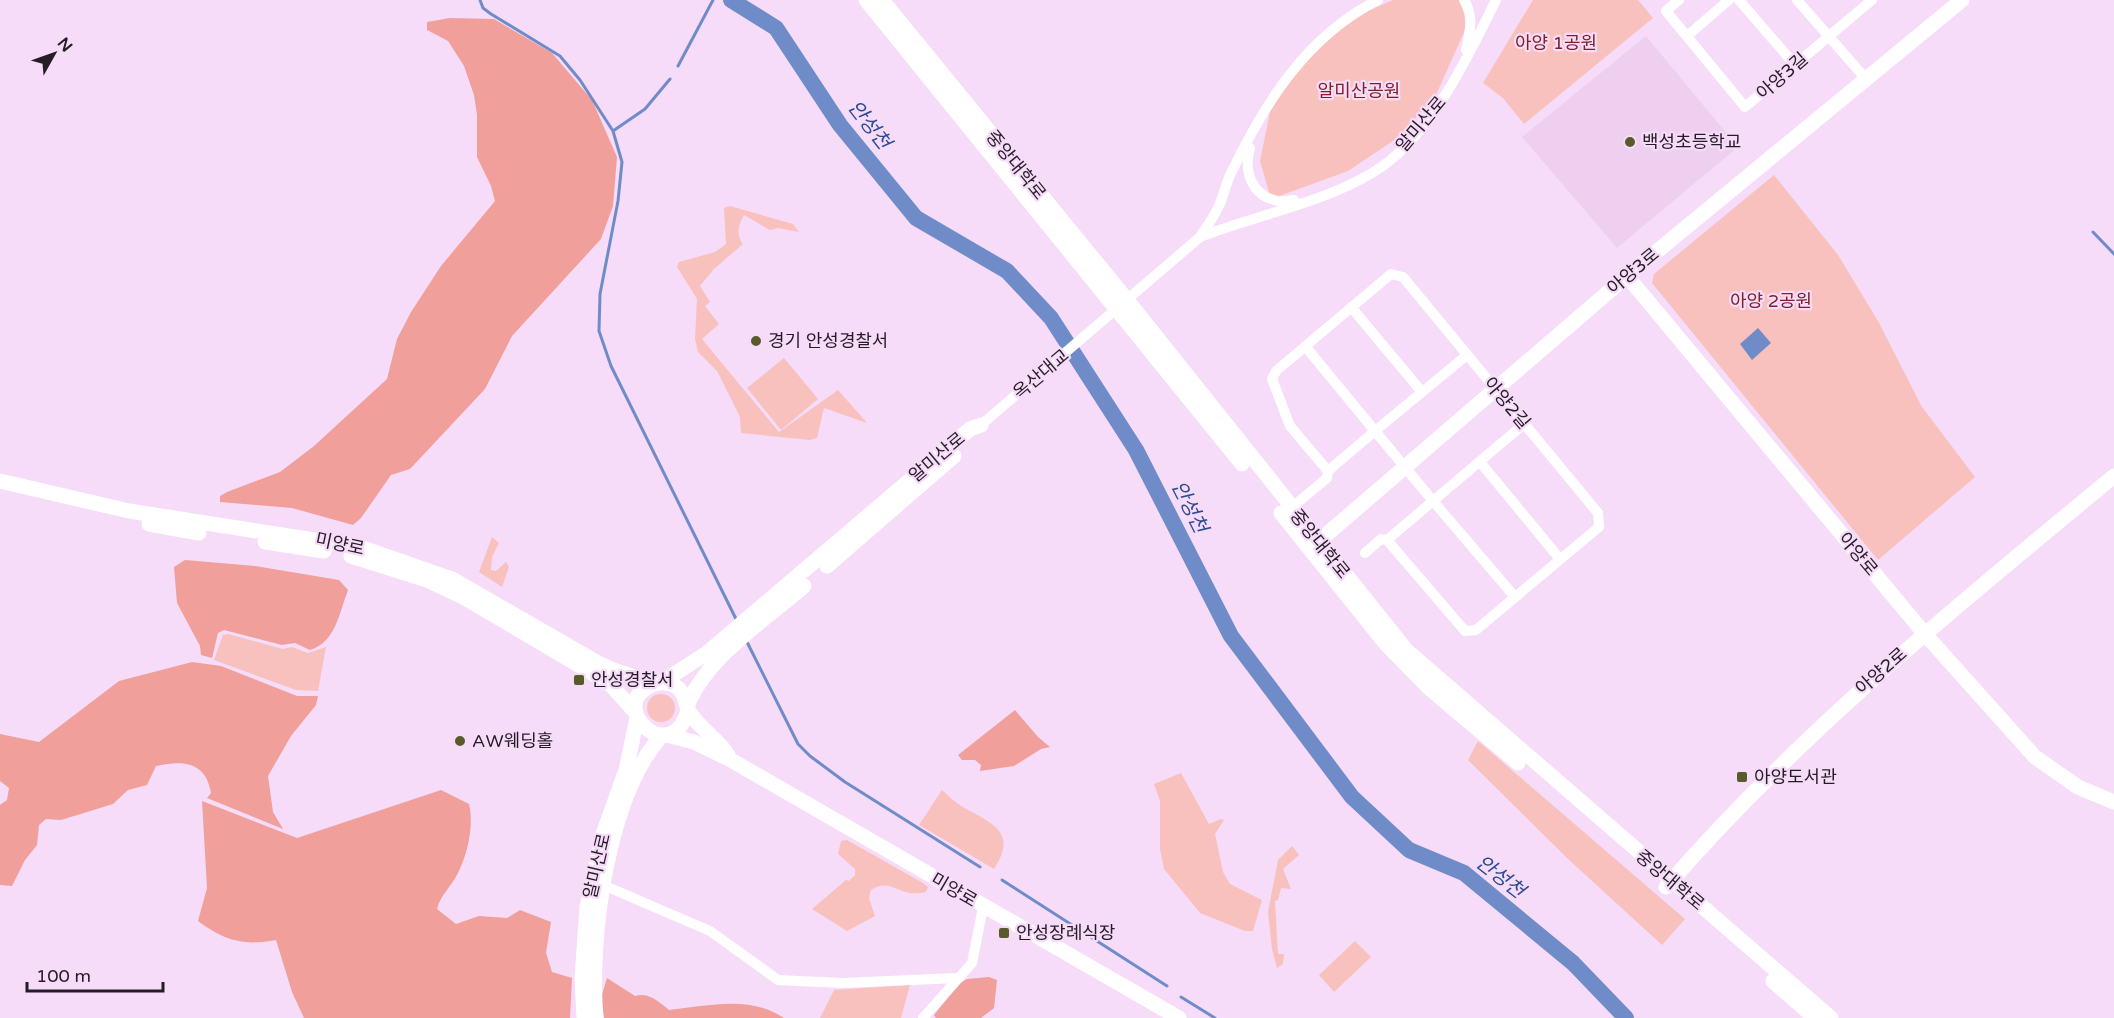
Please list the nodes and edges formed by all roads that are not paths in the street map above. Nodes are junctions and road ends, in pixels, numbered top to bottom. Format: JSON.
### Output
{"nodes":[{"id":1,"x":866,"y":0,"type":"edge"},
{"id":2,"x":882,"y":0,"type":"edge"},
{"id":3,"x":1378,"y":0,"type":"edge"},
{"id":4,"x":1464,"y":0,"type":"edge"},
{"id":5,"x":1496,"y":0,"type":"edge"},
{"id":6,"x":1679,"y":0,"type":"edge"},
{"id":7,"x":1729,"y":0,"type":"edge"},
{"id":8,"x":1739,"y":0,"type":"edge"},
{"id":9,"x":1798,"y":0,"type":"edge"},
{"id":10,"x":1872,"y":0,"type":"edge"},
{"id":11,"x":1962,"y":0,"type":"edge"},
{"id":12,"x":1687,"y":36,"type":"junction"},
{"id":13,"x":1829,"y":36,"type":"junction"},
{"id":14,"x":1464,"y":62,"type":"junction"},
{"id":15,"x":1795,"y":65,"type":"junction"},
{"id":16,"x":1866,"y":79,"type":"junction"},
{"id":17,"x":1264,"y":114,"type":"junction"},
{"id":18,"x":1333,"y":191,"type":"junction"},
{"id":19,"x":1200,"y":237,"type":"junction"},
{"id":20,"x":1628,"y":276,"type":"junction"},
{"id":21,"x":1122,"y":305,"type":"junction"},
{"id":22,"x":1351,"y":307,"type":"junction"},
{"id":23,"x":1101,"y":324,"type":"joint"},
{"id":24,"x":1305,"y":346,"type":"junction"},
{"id":25,"x":1467,"y":355,"type":"junction"},
{"id":26,"x":1495,"y":389,"type":"junction"},
{"id":27,"x":1422,"y":393,"type":"junction"},
{"id":28,"x":1524,"y":424,"type":"junction"},
{"id":29,"x":981,"y":425,"type":"junction"},
{"id":30,"x":1375,"y":431,"type":"junction"},
{"id":31,"x":1480,"y":462,"type":"junction"},
{"id":32,"x":1404,"y":467,"type":"junction"},
{"id":33,"x":1328,"y":471,"type":"junction"},
{"id":34,"x":2114,"y":476,"type":"edge"},
{"id":35,"x":0,"y":481,"type":"edge"},
{"id":36,"x":0,"y":490,"type":"edge"},
{"id":37,"x":1433,"y":501,"type":"junction"},
{"id":38,"x":1291,"y":508,"type":"junction"},
{"id":39,"x":1387,"y":540,"type":"junction"},
{"id":40,"x":1314,"y":545,"type":"junction"},
{"id":41,"x":1365,"y":553,"type":"dead end"},
{"id":42,"x":1560,"y":559,"type":"junction"},
{"id":43,"x":1515,"y":597,"type":"junction"},
{"id":44,"x":1924,"y":633,"type":"junction"},
{"id":45,"x":659,"y":683,"type":"junction"},
{"id":46,"x":688,"y":707,"type":"junction"},
{"id":47,"x":636,"y":715,"type":"junction"},
{"id":48,"x":664,"y":735,"type":"junction"},
{"id":49,"x":731,"y":760,"type":"junction"},
{"id":50,"x":2114,"y":802,"type":"edge"},
{"id":51,"x":1669,"y":884,"type":"junction"},
{"id":52,"x":603,"y":885,"type":"junction"},
{"id":53,"x":983,"y":907,"type":"junction"},
{"id":54,"x":958,"y":978,"type":"junction"},
{"id":55,"x":584,"y":1018,"type":"edge"},
{"id":56,"x":596,"y":1018,"type":"edge"},
{"id":57,"x":923,"y":1018,"type":"edge"},
{"id":58,"x":1179,"y":1018,"type":"edge"},
{"id":59,"x":1815,"y":1018,"type":"edge"},
{"id":60,"x":1832,"y":1018,"type":"edge"}],
"edges":[{"from":1,"to":21,"type":"street","name":"중앙대학로"},
{"from":2,"to":21,"type":"street","name":"중앙대학로"},
{"from":3,"to":17,"type":"street","name":"알미산로"},
{"from":4,"to":14,"type":"street"},
{"from":5,"to":14,"type":"street","name":"알미산로"},
{"from":6,"to":12,"type":"street","name":"아양3길"},
{"from":7,"to":12,"type":"street"},
{"from":8,"to":15,"type":"street"},
{"from":9,"to":13,"type":"street"},
{"from":10,"to":13,"type":"street","name":"아양3길"},
{"from":11,"to":16,"type":"street","name":"아양3로"},
{"from":12,"to":15,"type":"street","name":"아양3길"},
{"from":13,"to":15,"type":"street","name":"아양3길"},
{"from":13,"to":16,"type":"street"},
{"from":14,"to":18,"type":"street","name":"알미산로"},
{"from":16,"to":20,"type":"street","name":"아양3로"},
{"from":17,"to":18,"type":"street"},
{"from":17,"to":19,"type":"street","name":"알미산로"},
{"from":18,"to":19,"type":"street","name":"알미산로"},
{"from":19,"to":21,"type":"street","name":"알미산로"},
{"from":20,"to":26,"type":"street","name":"아양3로"},
{"from":20,"to":44,"type":"street","name":"아양로"},
{"from":21,"to":23,"type":"street","name":"알미산로"},
{"from":21,"to":38,"type":"street","name":"중앙대학로"},
{"from":21,"to":40,"type":"street","name":"중앙대학로"},
{"from":22,"to":24,"type":"street","name":"아양2길"},
{"from":22,"to":25,"type":"street","name":"아양2길"},
{"from":22,"to":27,"type":"street"},
{"from":23,"to":29,"type":"street","name":"옥산대교"},
{"from":24,"to":30,"type":"street"},
{"from":24,"to":33,"type":"street","name":"아양2길"},
{"from":25,"to":26,"type":"street","name":"아양2길"},
{"from":25,"to":27,"type":"street"},
{"from":26,"to":28,"type":"street","name":"아양2길"},
{"from":26,"to":32,"type":"street","name":"아양3로"},
{"from":27,"to":30,"type":"street"},
{"from":28,"to":31,"type":"street"},
{"from":28,"to":42,"type":"street","name":"아양2길"},
{"from":29,"to":45,"type":"street","name":"알미산로"},
{"from":29,"to":46,"type":"street","name":"알미산로"},
{"from":30,"to":32,"type":"street"},
{"from":30,"to":33,"type":"street"},
{"from":31,"to":37,"type":"street"},
{"from":31,"to":42,"type":"street"},
{"from":32,"to":37,"type":"street"},
{"from":32,"to":40,"type":"street","name":"아양3로"},
{"from":33,"to":38,"type":"street"},
{"from":34,"to":44,"type":"street","name":"아양2로"},
{"from":35,"to":45,"type":"street","name":"미양로"},
{"from":36,"to":47,"type":"street","name":"미양로"},
{"from":37,"to":39,"type":"street"},
{"from":37,"to":43,"type":"street"},
{"from":38,"to":40,"type":"street","name":"중앙대학로"},
{"from":39,"to":41,"type":"street"},
{"from":39,"to":43,"type":"street","name":"아양2길"},
{"from":40,"to":51,"type":"street","name":"중앙대학로"},
{"from":42,"to":43,"type":"street","name":"아양2길"},
{"from":44,"to":50,"type":"street","name":"아양로"},
{"from":44,"to":51,"type":"street","name":"아양2로"},
{"from":45,"to":46,"type":"street"},
{"from":45,"to":47,"type":"street"},
{"from":46,"to":48,"type":"street"},
{"from":46,"to":49,"type":"street","name":"미양로"},
{"from":47,"to":48,"type":"street"},
{"from":47,"to":55,"type":"street","name":"알미산로"},
{"from":48,"to":49,"type":"street","name":"미양로"},
{"from":48,"to":52,"type":"street","name":"알미산로"},
{"from":49,"to":53,"type":"street","name":"미양로"},
{"from":51,"to":59,"type":"street","name":"중앙대학로"},
{"from":51,"to":60,"type":"street","name":"중앙대학로"},
{"from":52,"to":54,"type":"street"},
{"from":52,"to":56,"type":"street","name":"알미산로"},
{"from":53,"to":54,"type":"street"},
{"from":53,"to":58,"type":"street","name":"미양로"},
{"from":54,"to":57,"type":"street"}]}
